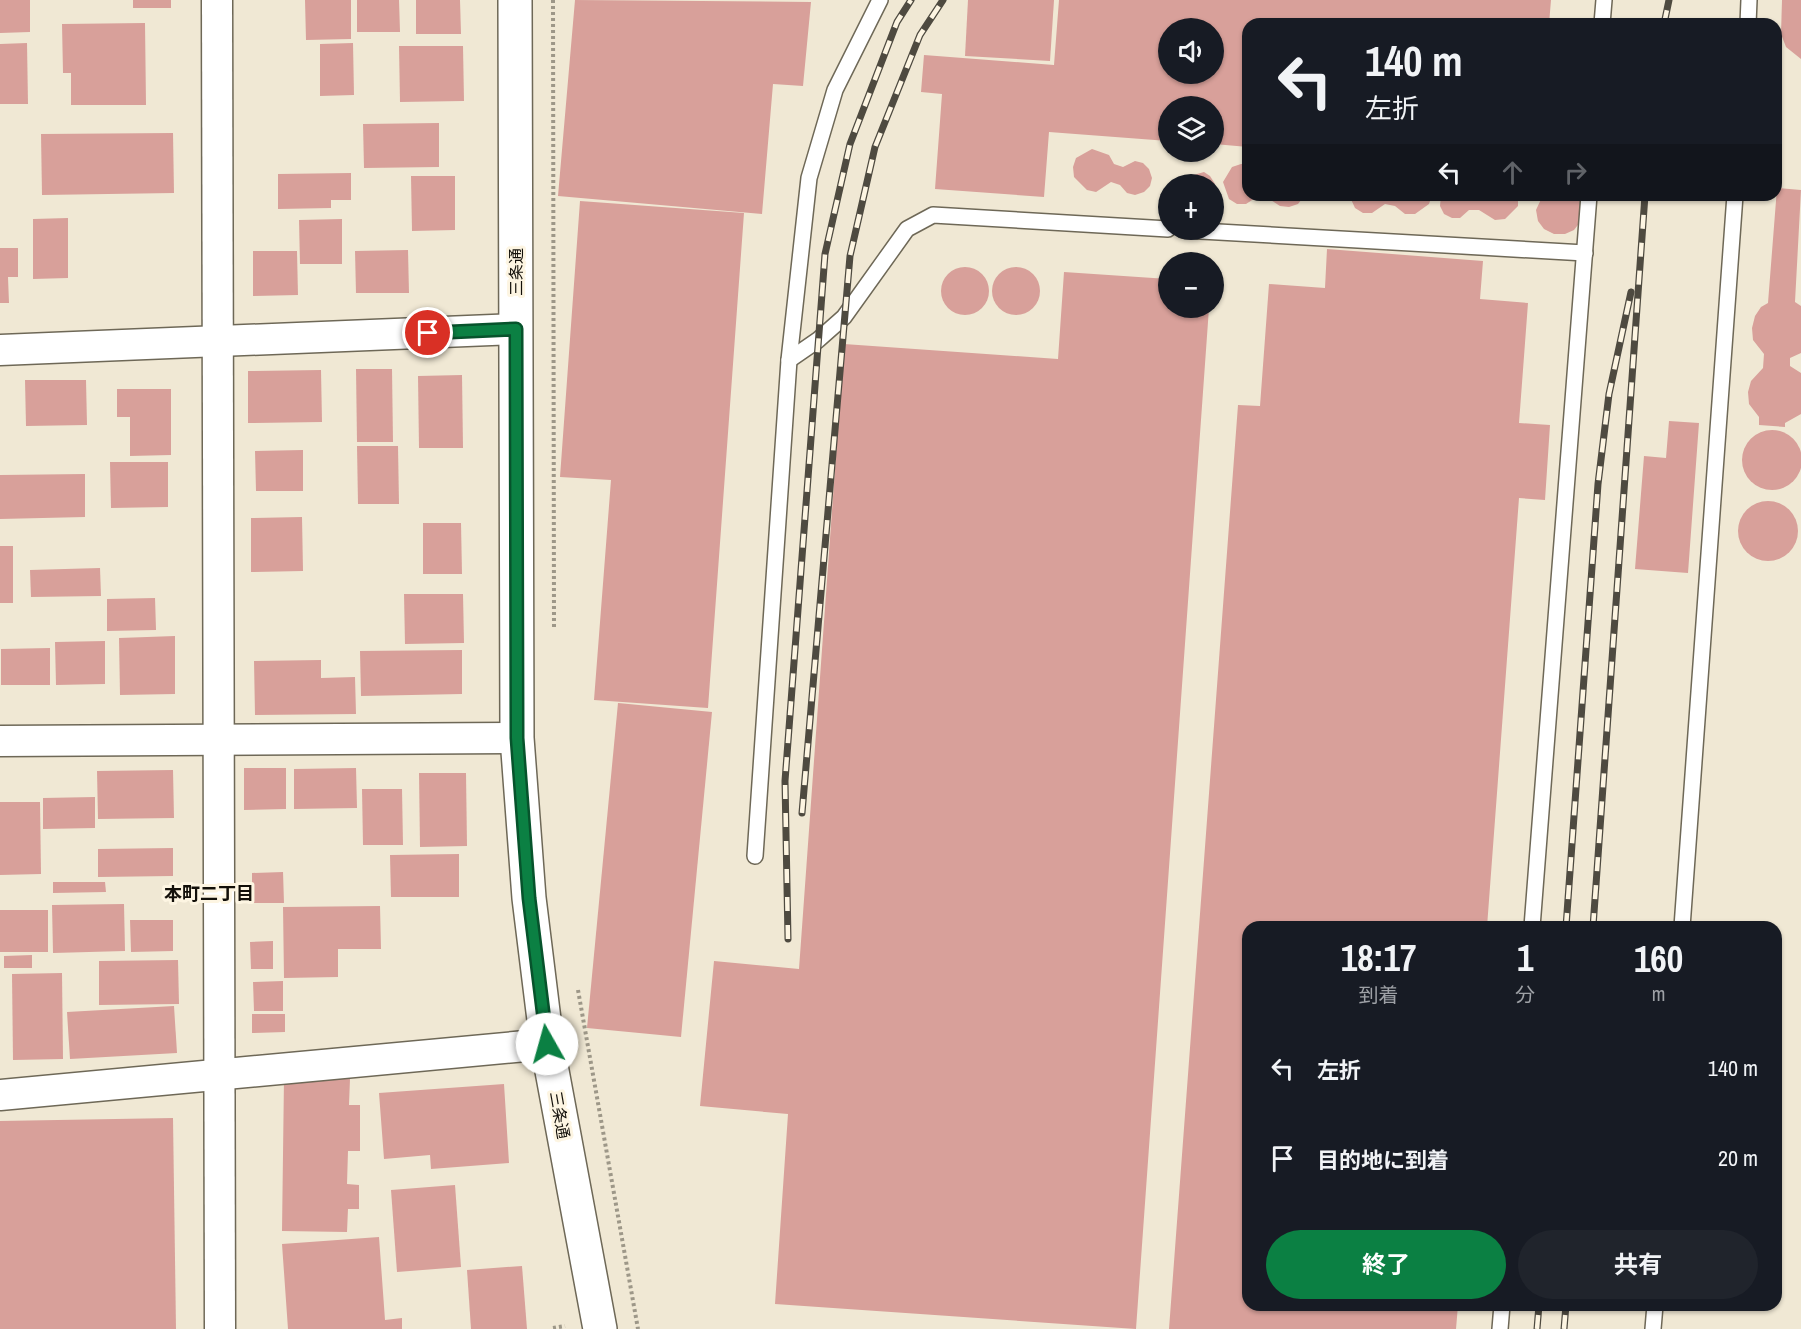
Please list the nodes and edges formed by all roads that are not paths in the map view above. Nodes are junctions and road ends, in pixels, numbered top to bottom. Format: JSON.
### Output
{"nodes":[{"id":1,"x":217,"y":0,"type":"edge"},
{"id":2,"x":515,"y":0,"type":"edge"},
{"id":3,"x":880,"y":0,"type":"edge"},
{"id":4,"x":1604,"y":0,"type":"edge"},
{"id":5,"x":1749,"y":0,"type":"edge"},
{"id":6,"x":1602,"y":18,"type":"edge"},
{"id":7,"x":1748,"y":18,"type":"edge"},
{"id":8,"x":1589,"y":201,"type":"edge"},
{"id":9,"x":1735,"y":201,"type":"edge"},
{"id":10,"x":1158,"y":228,"type":"edge"},
{"id":11,"x":1224,"y":232,"type":"edge"},
{"id":12,"x":1585,"y":253,"type":"junction"},
{"id":13,"x":516,"y":329,"type":"junction"},
{"id":14,"x":218,"y":341,"type":"junction"},
{"id":15,"x":0,"y":350,"type":"edge"},
{"id":16,"x":789,"y":360,"type":"junction"},
{"id":17,"x":517,"y":738,"type":"junction"},
{"id":18,"x":219,"y":740,"type":"junction"},
{"id":19,"x":0,"y":741,"type":"edge"},
{"id":20,"x":755,"y":856,"type":"dead end"},
{"id":21,"x":1532,"y":921,"type":"edge"},
{"id":22,"x":1682,"y":921,"type":"edge"},
{"id":23,"x":547,"y":1044,"type":"junction"},
{"id":24,"x":220,"y":1075,"type":"junction"},
{"id":25,"x":0,"y":1095,"type":"edge"},
{"id":26,"x":1502,"y":1311,"type":"edge"},
{"id":27,"x":1654,"y":1311,"type":"edge"},
{"id":28,"x":220,"y":1329,"type":"edge"},
{"id":29,"x":600,"y":1329,"type":"edge"},
{"id":30,"x":1500,"y":1329,"type":"edge"},
{"id":31,"x":1653,"y":1329,"type":"edge"}],
"edges":[{"from":1,"to":14,"type":"street"},
{"from":2,"to":13,"type":"street","name":"三条通"},
{"from":3,"to":16,"type":"lane"},
{"from":4,"to":6,"type":"lane"},
{"from":5,"to":7,"type":"lane"},
{"from":8,"to":12,"type":"lane"},
{"from":9,"to":22,"type":"lane"},
{"from":10,"to":16,"type":"lane"},
{"from":11,"to":12,"type":"lane"},
{"from":12,"to":21,"type":"lane"},
{"from":13,"to":14,"type":"street"},
{"from":13,"to":17,"type":"street","name":"三条通"},
{"from":14,"to":15,"type":"street"},
{"from":14,"to":18,"type":"street"},
{"from":16,"to":20,"type":"lane"},
{"from":17,"to":18,"type":"street"},
{"from":17,"to":23,"type":"street","name":"三条通"},
{"from":18,"to":19,"type":"street"},
{"from":18,"to":24,"type":"street"},
{"from":23,"to":24,"type":"street"},
{"from":23,"to":29,"type":"street","name":"三条通"},
{"from":24,"to":25,"type":"street"},
{"from":24,"to":28,"type":"street"},
{"from":26,"to":30,"type":"lane"},
{"from":27,"to":31,"type":"lane"}]}
